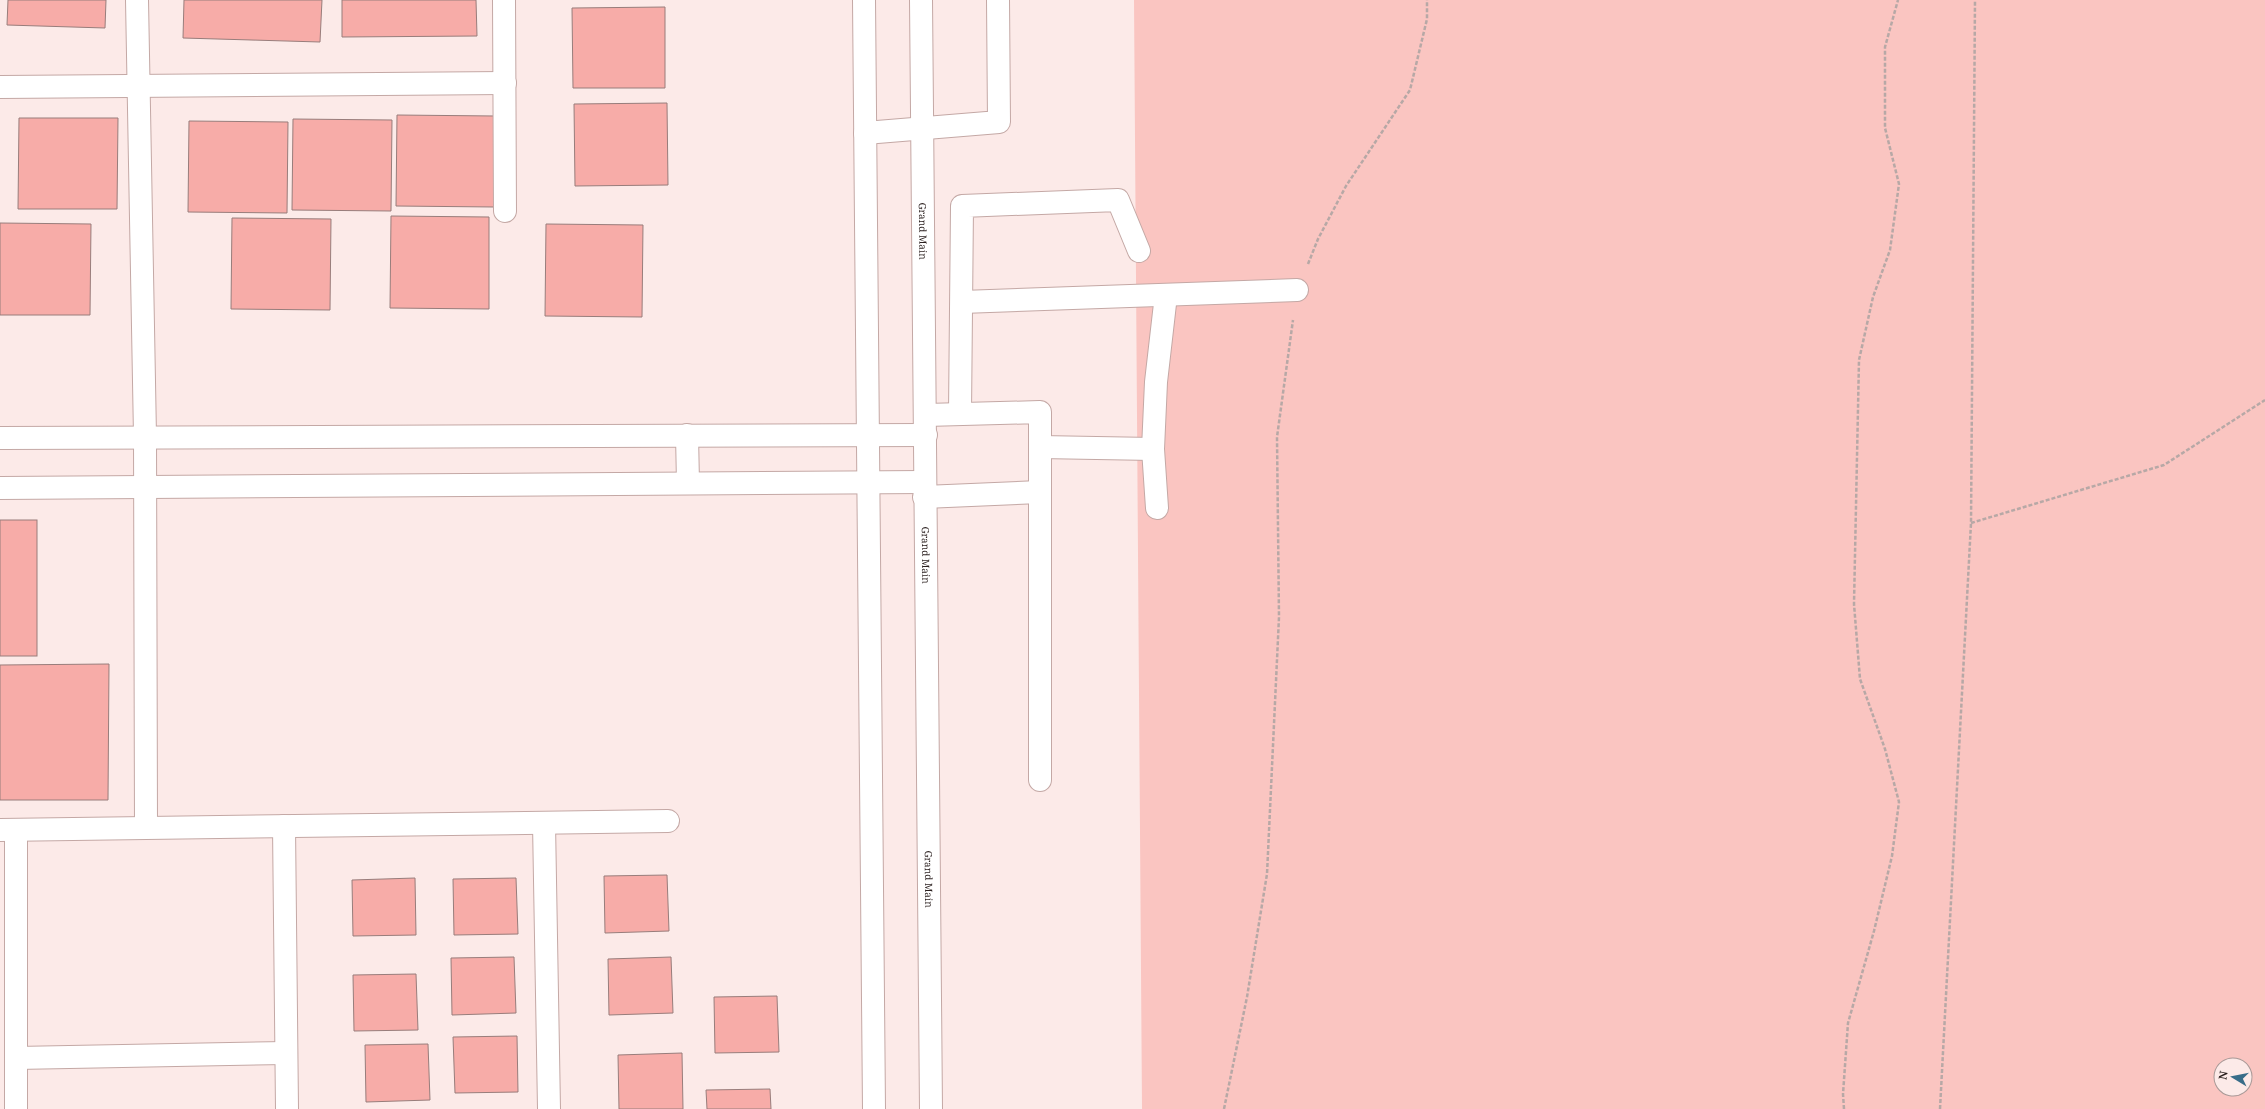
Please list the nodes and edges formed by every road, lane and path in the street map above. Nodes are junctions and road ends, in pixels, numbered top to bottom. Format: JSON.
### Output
{"nodes":[{"id":1,"x":137,"y":0,"type":"edge"},
{"id":2,"x":504,"y":0,"type":"edge"},
{"id":3,"x":864,"y":0,"type":"edge"},
{"id":4,"x":921,"y":0,"type":"edge"},
{"id":5,"x":998,"y":0,"type":"edge"},
{"id":6,"x":1427,"y":0,"type":"edge"},
{"id":7,"x":1898,"y":0,"type":"edge"},
{"id":8,"x":1975,"y":0,"type":"edge"},
{"id":9,"x":505,"y":83,"type":"junction"},
{"id":10,"x":138,"y":86,"type":"junction"},
{"id":11,"x":0,"y":87,"type":"edge"},
{"id":12,"x":922,"y":128,"type":"junction"},
{"id":13,"x":865,"y":133,"type":"junction"},
{"id":14,"x":505,"y":211,"type":"dead end"},
{"id":15,"x":1139,"y":250,"type":"dead end"},
{"id":16,"x":1297,"y":290,"type":"junction"},
{"id":17,"x":1166,"y":295,"type":"junction"},
{"id":18,"x":962,"y":302,"type":"junction"},
{"id":19,"x":2265,"y":400,"type":"edge"},
{"id":20,"x":960,"y":414,"type":"junction"},
{"id":21,"x":926,"y":425,"type":"junction"},
{"id":22,"x":868,"y":434,"type":"junction"},
{"id":23,"x":687,"y":435,"type":"junction"},
{"id":24,"x":145,"y":436,"type":"junction"},
{"id":25,"x":0,"y":438,"type":"edge"},
{"id":26,"x":1040,"y":447,"type":"junction"},
{"id":27,"x":1153,"y":448,"type":"junction"},
{"id":28,"x":869,"y":482,"type":"junction"},
{"id":29,"x":688,"y":483,"type":"junction"},
{"id":30,"x":145,"y":486,"type":"junction"},
{"id":31,"x":0,"y":488,"type":"edge"},
{"id":32,"x":925,"y":489,"type":"junction"},
{"id":33,"x":1040,"y":492,"type":"junction"},
{"id":34,"x":1157,"y":508,"type":"dead end"},
{"id":35,"x":1971,"y":523,"type":"junction"},
{"id":36,"x":1040,"y":780,"type":"dead end"},
{"id":37,"x":668,"y":821,"type":"dead end"},
{"id":38,"x":544,"y":823,"type":"junction"},
{"id":39,"x":284,"y":826,"type":"junction"},
{"id":40,"x":146,"y":827,"type":"junction"},
{"id":41,"x":8,"y":830,"type":"edge"},
{"id":42,"x":286,"y":1053,"type":"junction"},
{"id":43,"x":16,"y":1058,"type":"junction"},
{"id":44,"x":16,"y":1109,"type":"edge"},
{"id":45,"x":287,"y":1109,"type":"edge"},
{"id":46,"x":549,"y":1109,"type":"edge"},
{"id":47,"x":874,"y":1109,"type":"edge"},
{"id":48,"x":931,"y":1109,"type":"edge"},
{"id":49,"x":1224,"y":1109,"type":"edge"},
{"id":50,"x":1844,"y":1109,"type":"edge"},
{"id":51,"x":1940,"y":1109,"type":"edge"}],
"edges":[{"from":1,"to":10,"type":"street"},
{"from":2,"to":9,"type":"street"},
{"from":3,"to":13,"type":"street"},
{"from":4,"to":12,"type":"street","name":"Grand Main"},
{"from":5,"to":12,"type":"street"},
{"from":6,"to":16,"type":"path"},
{"from":7,"to":50,"type":"path"},
{"from":8,"to":35,"type":"path"},
{"from":9,"to":10,"type":"street"},
{"from":9,"to":14,"type":"street"},
{"from":10,"to":11,"type":"street"},
{"from":10,"to":24,"type":"street"},
{"from":12,"to":13,"type":"street"},
{"from":12,"to":21,"type":"street","name":"Grand Main"},
{"from":13,"to":22,"type":"street"},
{"from":15,"to":18,"type":"street"},
{"from":16,"to":17,"type":"street"},
{"from":16,"to":49,"type":"path"},
{"from":17,"to":18,"type":"street"},
{"from":17,"to":27,"type":"street"},
{"from":18,"to":20,"type":"street"},
{"from":19,"to":35,"type":"path"},
{"from":20,"to":21,"type":"street"},
{"from":20,"to":26,"type":"street"},
{"from":21,"to":22,"type":"street"},
{"from":21,"to":32,"type":"street","name":"Grand Main"},
{"from":22,"to":23,"type":"street"},
{"from":22,"to":28,"type":"street"},
{"from":23,"to":24,"type":"street"},
{"from":23,"to":29,"type":"street"},
{"from":24,"to":25,"type":"street"},
{"from":24,"to":30,"type":"street"},
{"from":26,"to":27,"type":"street"},
{"from":26,"to":33,"type":"street"},
{"from":27,"to":34,"type":"street"},
{"from":28,"to":29,"type":"street"},
{"from":28,"to":32,"type":"street"},
{"from":28,"to":47,"type":"street"},
{"from":29,"to":30,"type":"street"},
{"from":30,"to":31,"type":"street"},
{"from":30,"to":40,"type":"street"},
{"from":32,"to":33,"type":"street"},
{"from":32,"to":48,"type":"street","name":"Grand Main"},
{"from":33,"to":36,"type":"street"},
{"from":35,"to":51,"type":"path"},
{"from":37,"to":38,"type":"street"},
{"from":38,"to":39,"type":"street"},
{"from":38,"to":46,"type":"street"},
{"from":39,"to":40,"type":"street"},
{"from":39,"to":42,"type":"street"},
{"from":40,"to":41,"type":"street"},
{"from":41,"to":43,"type":"street"},
{"from":42,"to":43,"type":"street"},
{"from":42,"to":45,"type":"street"},
{"from":43,"to":44,"type":"street"}]}
